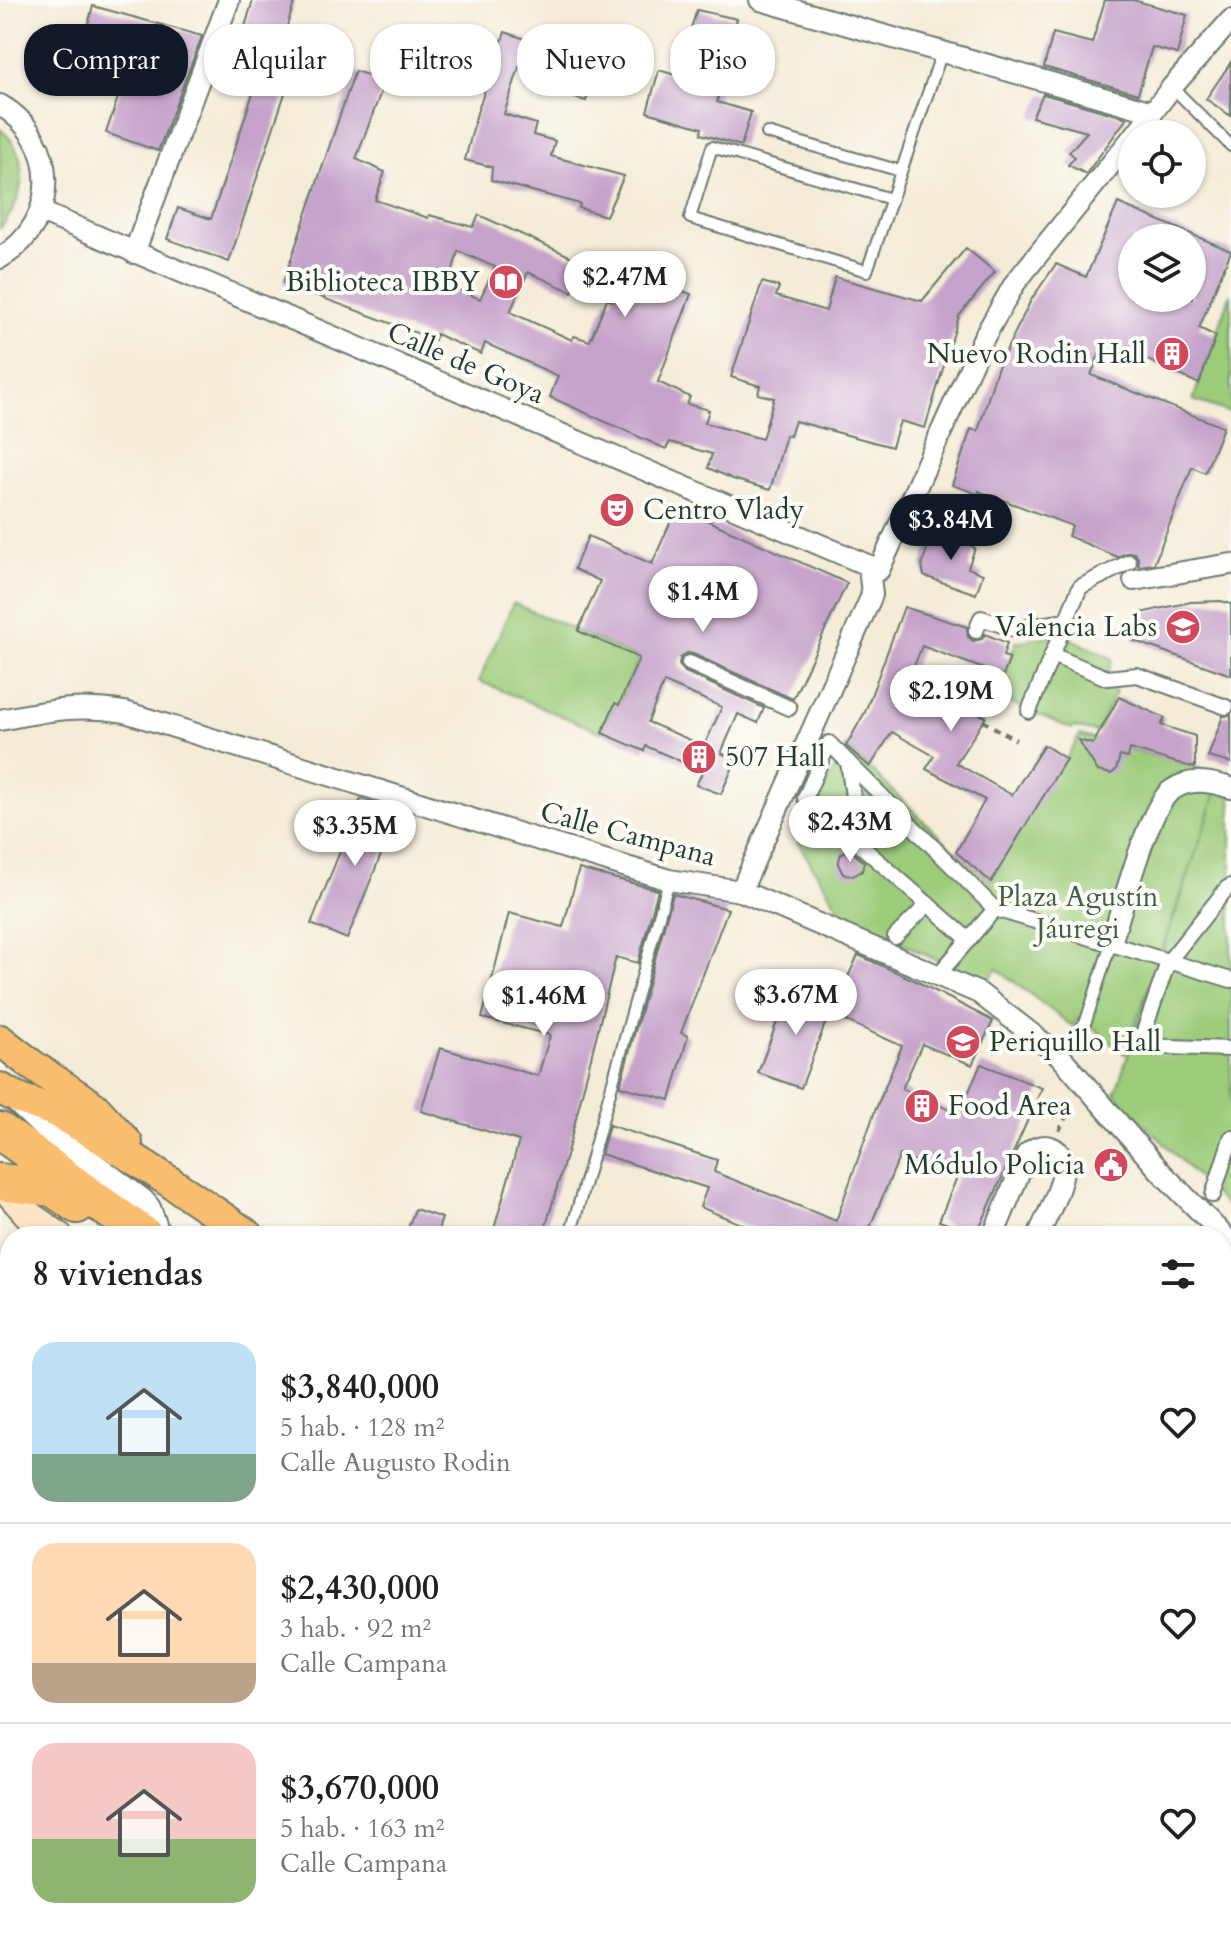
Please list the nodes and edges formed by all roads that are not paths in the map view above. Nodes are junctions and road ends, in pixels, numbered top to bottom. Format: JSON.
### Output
{"nodes":[{"id":1,"x":229,"y":0,"type":"edge"},
{"id":2,"x":760,"y":0,"type":"edge"},
{"id":3,"x":1231,"y":20,"type":"edge"},
{"id":4,"x":942,"y":52,"type":"junction"},
{"id":5,"x":1172,"y":87,"type":"junction"},
{"id":6,"x":0,"y":105,"type":"edge"},
{"id":7,"x":1153,"y":112,"type":"junction"},
{"id":8,"x":1147,"y":120,"type":"edge"},
{"id":9,"x":767,"y":133,"type":"dead end"},
{"id":10,"x":1231,"y":146,"type":"edge"},
{"id":11,"x":1118,"y":156,"type":"edge"},
{"id":12,"x":901,"y":171,"type":"junction"},
{"id":13,"x":891,"y":199,"type":"junction"},
{"id":14,"x":41,"y":212,"type":"junction"},
{"id":15,"x":134,"y":253,"type":"junction"},
{"id":16,"x":0,"y":258,"type":"edge"},
{"id":17,"x":1231,"y":564,"type":"edge"},
{"id":18,"x":869,"y":566,"type":"junction"},
{"id":19,"x":1132,"y":571,"type":"joint"},
{"id":20,"x":1066,"y":621,"type":"junction"},
{"id":21,"x":976,"y":631,"type":"dead end"},
{"id":22,"x":1052,"y":655,"type":"junction"},
{"id":23,"x":689,"y":663,"type":"dead end"},
{"id":24,"x":1226,"y":707,"type":"dead end"},
{"id":25,"x":789,"y":708,"type":"dead end"},
{"id":26,"x":1029,"y":711,"type":"dead end"},
{"id":27,"x":0,"y":720,"type":"edge"},
{"id":28,"x":847,"y":762,"type":"junction"},
{"id":29,"x":1231,"y":788,"type":"edge"},
{"id":30,"x":860,"y":845,"type":"junction"},
{"id":31,"x":669,"y":880,"type":"junction"},
{"id":32,"x":741,"y":891,"type":"junction"},
{"id":33,"x":1230,"y":892,"type":"edge"},
{"id":34,"x":928,"y":904,"type":"junction"},
{"id":35,"x":995,"y":909,"type":"junction"},
{"id":36,"x":895,"y":937,"type":"dead end"},
{"id":37,"x":969,"y":940,"type":"junction"},
{"id":38,"x":1111,"y":943,"type":"junction"},
{"id":39,"x":1168,"y":962,"type":"junction"},
{"id":40,"x":938,"y":975,"type":"junction"},
{"id":41,"x":1231,"y":980,"type":"edge"},
{"id":42,"x":0,"y":1040,"type":"edge"},
{"id":43,"x":1231,"y":1049,"type":"edge"},
{"id":44,"x":1060,"y":1056,"type":"junction"},
{"id":45,"x":7,"y":1093,"type":"edge"},
{"id":46,"x":0,"y":1131,"type":"edge"},
{"id":47,"x":1231,"y":1138,"type":"edge"},
{"id":48,"x":147,"y":1165,"type":"junction"},
{"id":49,"x":0,"y":1182,"type":"edge"},
{"id":50,"x":1213,"y":1195,"type":"dead end"},
{"id":51,"x":44,"y":1226,"type":"edge"},
{"id":52,"x":108,"y":1226,"type":"edge"},
{"id":53,"x":131,"y":1226,"type":"edge"},
{"id":54,"x":154,"y":1226,"type":"edge"},
{"id":55,"x":235,"y":1226,"type":"edge"},
{"id":56,"x":573,"y":1226,"type":"edge"},
{"id":57,"x":997,"y":1226,"type":"edge"},
{"id":58,"x":1042,"y":1226,"type":"edge"},
{"id":59,"x":1214,"y":1226,"type":"edge"}],
"edges":[{"from":1,"to":15,"type":"street"},
{"from":2,"to":4,"type":"street"},
{"from":3,"to":5,"type":"street"},
{"from":4,"to":7,"type":"street"},
{"from":4,"to":12,"type":"lane"},
{"from":5,"to":7,"type":"street"},
{"from":5,"to":10,"type":"lane"},
{"from":6,"to":14,"type":"street"},
{"from":7,"to":8,"type":"street"},
{"from":9,"to":12,"type":"lane"},
{"from":11,"to":18,"type":"street"},
{"from":12,"to":13,"type":"lane"},
{"from":13,"to":13,"type":"lane"},
{"from":14,"to":15,"type":"street","name":"Calle de Goya"},
{"from":14,"to":16,"type":"street"},
{"from":15,"to":18,"type":"street","name":"Calle de Goya"},
{"from":17,"to":19,"type":"street"},
{"from":18,"to":32,"type":"street"},
{"from":19,"to":20,"type":"street"},
{"from":20,"to":21,"type":"street"},
{"from":20,"to":22,"type":"street"},
{"from":22,"to":24,"type":"street"},
{"from":22,"to":26,"type":"street"},
{"from":23,"to":25,"type":"street"},
{"from":27,"to":31,"type":"street","name":"Calle Campana"},
{"from":28,"to":30,"type":"street"},
{"from":28,"to":30,"type":"street"},
{"from":28,"to":35,"type":"street"},
{"from":29,"to":38,"type":"street"},
{"from":30,"to":34,"type":"street"},
{"from":31,"to":32,"type":"street","name":"Calle Campana"},
{"from":31,"to":56,"type":"lane"},
{"from":32,"to":40,"type":"street","name":"Calle Campana"},
{"from":33,"to":39,"type":"street"},
{"from":34,"to":36,"type":"street"},
{"from":34,"to":37,"type":"street"},
{"from":35,"to":37,"type":"street"},
{"from":35,"to":38,"type":"street"},
{"from":37,"to":40,"type":"street"},
{"from":38,"to":39,"type":"street"},
{"from":38,"to":44,"type":"lane"},
{"from":39,"to":41,"type":"street"},
{"from":39,"to":43,"type":"street"},
{"from":40,"to":44,"type":"street","name":"Calle Campana"},
{"from":42,"to":48,"type":"main road"},
{"from":44,"to":59,"type":"street","name":"Calle Campana"},
{"from":45,"to":48,"type":"main road"},
{"from":45,"to":54,"type":"street"},
{"from":46,"to":53,"type":"highway"},
{"from":47,"to":50,"type":"street"},
{"from":48,"to":55,"type":"main road"},
{"from":49,"to":51,"type":"main road"},
{"from":49,"to":52,"type":"highway"},
{"from":57,"to":58,"type":"street"}]}
